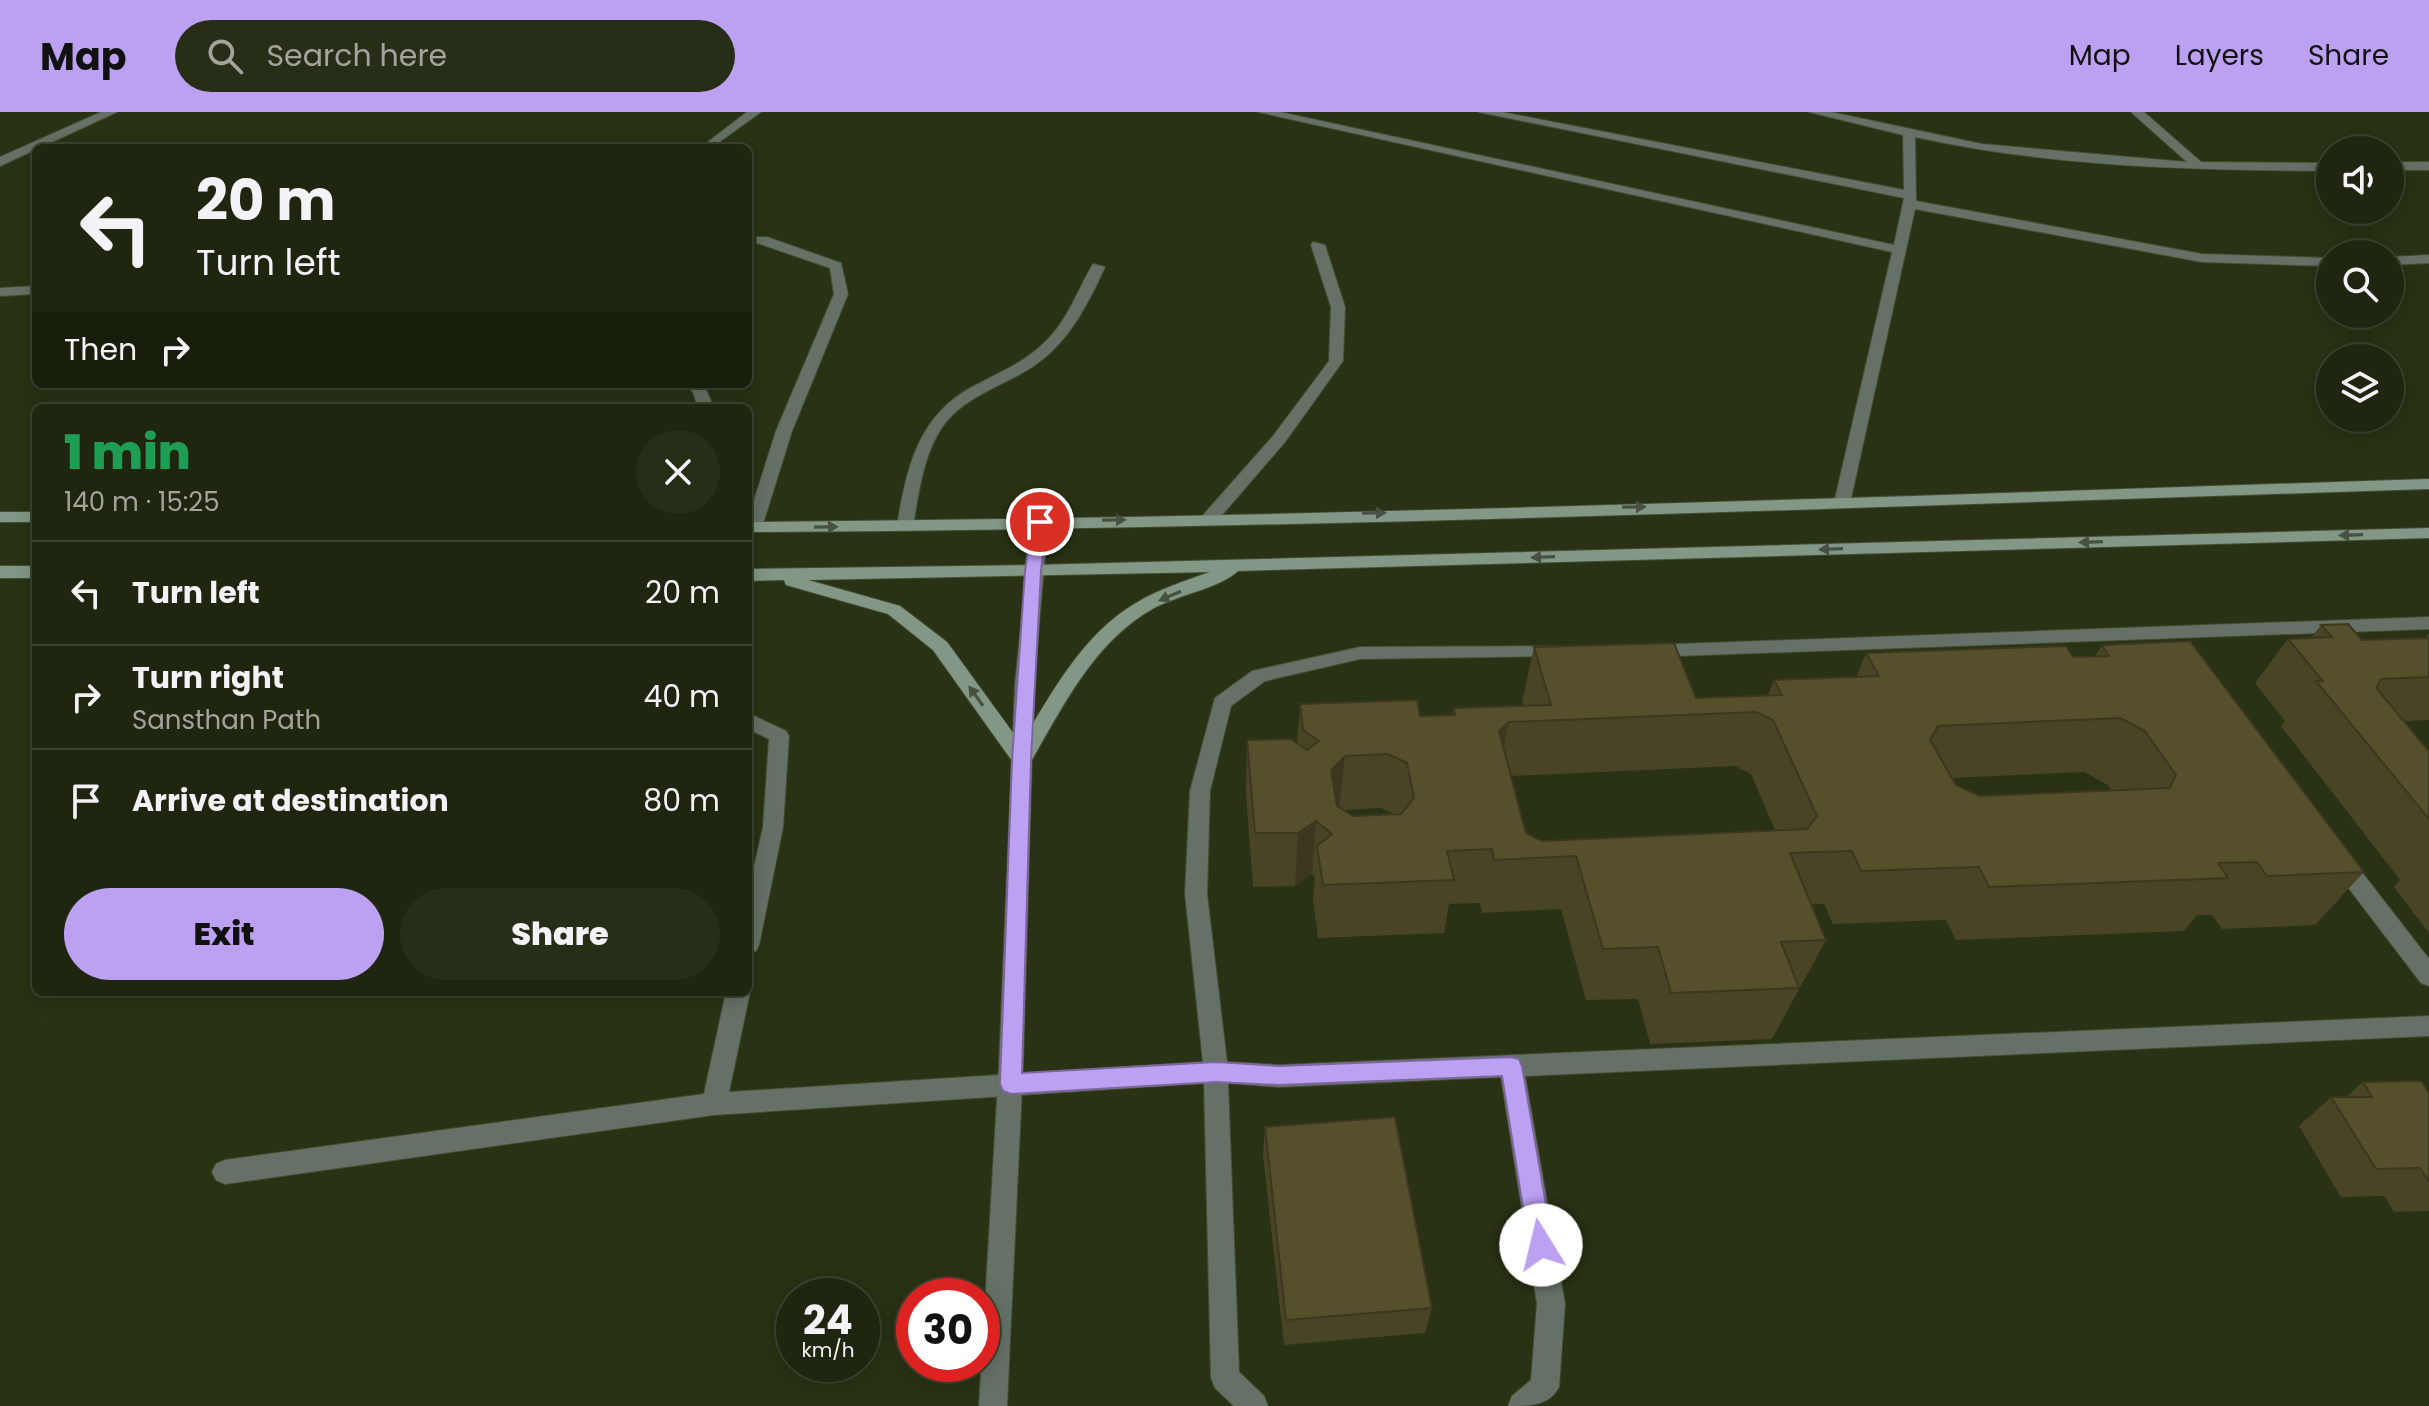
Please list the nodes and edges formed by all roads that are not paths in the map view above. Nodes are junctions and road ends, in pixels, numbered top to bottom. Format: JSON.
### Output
{"nodes":[{"id":1,"x":111,"y":112,"type":"edge"},
{"id":2,"x":755,"y":112,"type":"edge"},
{"id":3,"x":1264,"y":112,"type":"edge"},
{"id":4,"x":1484,"y":112,"type":"edge"},
{"id":5,"x":1815,"y":112,"type":"edge"},
{"id":6,"x":2137,"y":112,"type":"edge"},
{"id":7,"x":1909,"y":132,"type":"junction"},
{"id":8,"x":40,"y":144,"type":"edge"},
{"id":9,"x":709,"y":144,"type":"edge"},
{"id":10,"x":32,"y":148,"type":"edge"},
{"id":11,"x":0,"y":162,"type":"edge"},
{"id":12,"x":2198,"y":166,"type":"junction"},
{"id":13,"x":2404,"y":166,"type":"edge"},
{"id":14,"x":2429,"y":166,"type":"edge"},
{"id":15,"x":2316,"y":167,"type":"edge"},
{"id":16,"x":1910,"y":199,"type":"junction"},
{"id":17,"x":762,"y":240,"type":"dead end"},
{"id":18,"x":1318,"y":245,"type":"dead end"},
{"id":19,"x":1900,"y":250,"type":"junction"},
{"id":20,"x":2429,"y":259,"type":"edge"},
{"id":21,"x":2404,"y":260,"type":"edge"},
{"id":22,"x":2316,"y":262,"type":"edge"},
{"id":23,"x":1098,"y":267,"type":"dead end"},
{"id":24,"x":32,"y":290,"type":"edge"},
{"id":25,"x":0,"y":292,"type":"edge"},
{"id":26,"x":2429,"y":484,"type":"edge"},
{"id":27,"x":1842,"y":503,"type":"junction"},
{"id":28,"x":0,"y":517,"type":"edge"},
{"id":29,"x":32,"y":517,"type":"edge"},
{"id":30,"x":1210,"y":518,"type":"junction"},
{"id":31,"x":1040,"y":522,"type":"junction"},
{"id":32,"x":752,"y":524,"type":"edge"},
{"id":33,"x":905,"y":526,"type":"junction"},
{"id":34,"x":752,"y":527,"type":"edge"},
{"id":35,"x":2429,"y":533,"type":"edge"},
{"id":36,"x":1242,"y":565,"type":"junction"},
{"id":37,"x":1033,"y":571,"type":"junction"},
{"id":38,"x":0,"y":572,"type":"edge"},
{"id":39,"x":32,"y":572,"type":"edge"},
{"id":40,"x":752,"y":575,"type":"edge"},
{"id":41,"x":773,"y":575,"type":"junction"},
{"id":42,"x":2429,"y":623,"type":"edge"},
{"id":43,"x":2165,"y":633,"type":"junction"},
{"id":44,"x":1582,"y":652,"type":"edge"},
{"id":45,"x":1629,"y":652,"type":"edge"},
{"id":46,"x":2184,"y":657,"type":"edge"},
{"id":47,"x":752,"y":722,"type":"edge"},
{"id":48,"x":1022,"y":760,"type":"junction"},
{"id":49,"x":2325,"y":841,"type":"edge"},
{"id":50,"x":752,"y":926,"type":"edge"},
{"id":51,"x":2429,"y":976,"type":"edge"},
{"id":52,"x":737,"y":996,"type":"edge"},
{"id":53,"x":2429,"y":1026,"type":"edge"},
{"id":54,"x":1511,"y":1066,"type":"junction"},
{"id":55,"x":1216,"y":1072,"type":"junction"},
{"id":56,"x":1011,"y":1084,"type":"junction"},
{"id":57,"x":714,"y":1104,"type":"junction"},
{"id":58,"x":225,"y":1172,"type":"dead end"},
{"id":59,"x":993,"y":1406,"type":"edge"},
{"id":60,"x":1254,"y":1406,"type":"edge"},
{"id":61,"x":1522,"y":1406,"type":"edge"}],
"edges":[{"from":1,"to":8,"type":"street"},
{"from":2,"to":9,"type":"street"},
{"from":3,"to":19,"type":"street"},
{"from":4,"to":16,"type":"street"},
{"from":5,"to":7,"type":"street"},
{"from":6,"to":12,"type":"street"},
{"from":7,"to":12,"type":"street"},
{"from":7,"to":16,"type":"street"},
{"from":10,"to":11,"type":"street"},
{"from":12,"to":15,"type":"street"},
{"from":13,"to":14,"type":"street"},
{"from":16,"to":19,"type":"street"},
{"from":16,"to":22,"type":"street"},
{"from":17,"to":32,"type":"street"},
{"from":18,"to":30,"type":"street"},
{"from":19,"to":27,"type":"street"},
{"from":20,"to":21,"type":"street"},
{"from":23,"to":33,"type":"street"},
{"from":24,"to":25,"type":"street"},
{"from":26,"to":27,"type":"main road"},
{"from":30,"to":27,"type":"main road","one_way":true},
{"from":28,"to":29,"type":"main road"},
{"from":31,"to":30,"type":"main road","one_way":true},
{"from":31,"to":33,"type":"main road"},
{"from":31,"to":37,"type":"street"},
{"from":34,"to":33,"type":"main road","one_way":true},
{"from":35,"to":36,"type":"main road","one_way":true},
{"from":36,"to":37,"type":"main road"},
{"from":36,"to":48,"type":"main road","one_way":true},
{"from":37,"to":41,"type":"main road"},
{"from":37,"to":48,"type":"street"},
{"from":38,"to":39,"type":"main road"},
{"from":40,"to":41,"type":"main road"},
{"from":48,"to":41,"type":"main road","one_way":true},
{"from":42,"to":43,"type":"street"},
{"from":43,"to":45,"type":"street"},
{"from":43,"to":46,"type":"street"},
{"from":44,"to":55,"type":"street"},
{"from":47,"to":50,"type":"street"},
{"from":48,"to":56,"type":"street"},
{"from":49,"to":51,"type":"street"},
{"from":52,"to":57,"type":"street"},
{"from":53,"to":54,"type":"street"},
{"from":54,"to":55,"type":"street"},
{"from":54,"to":61,"type":"street"},
{"from":55,"to":56,"type":"street"},
{"from":55,"to":60,"type":"street"},
{"from":56,"to":57,"type":"street"},
{"from":56,"to":59,"type":"street"},
{"from":57,"to":58,"type":"street"}]}
